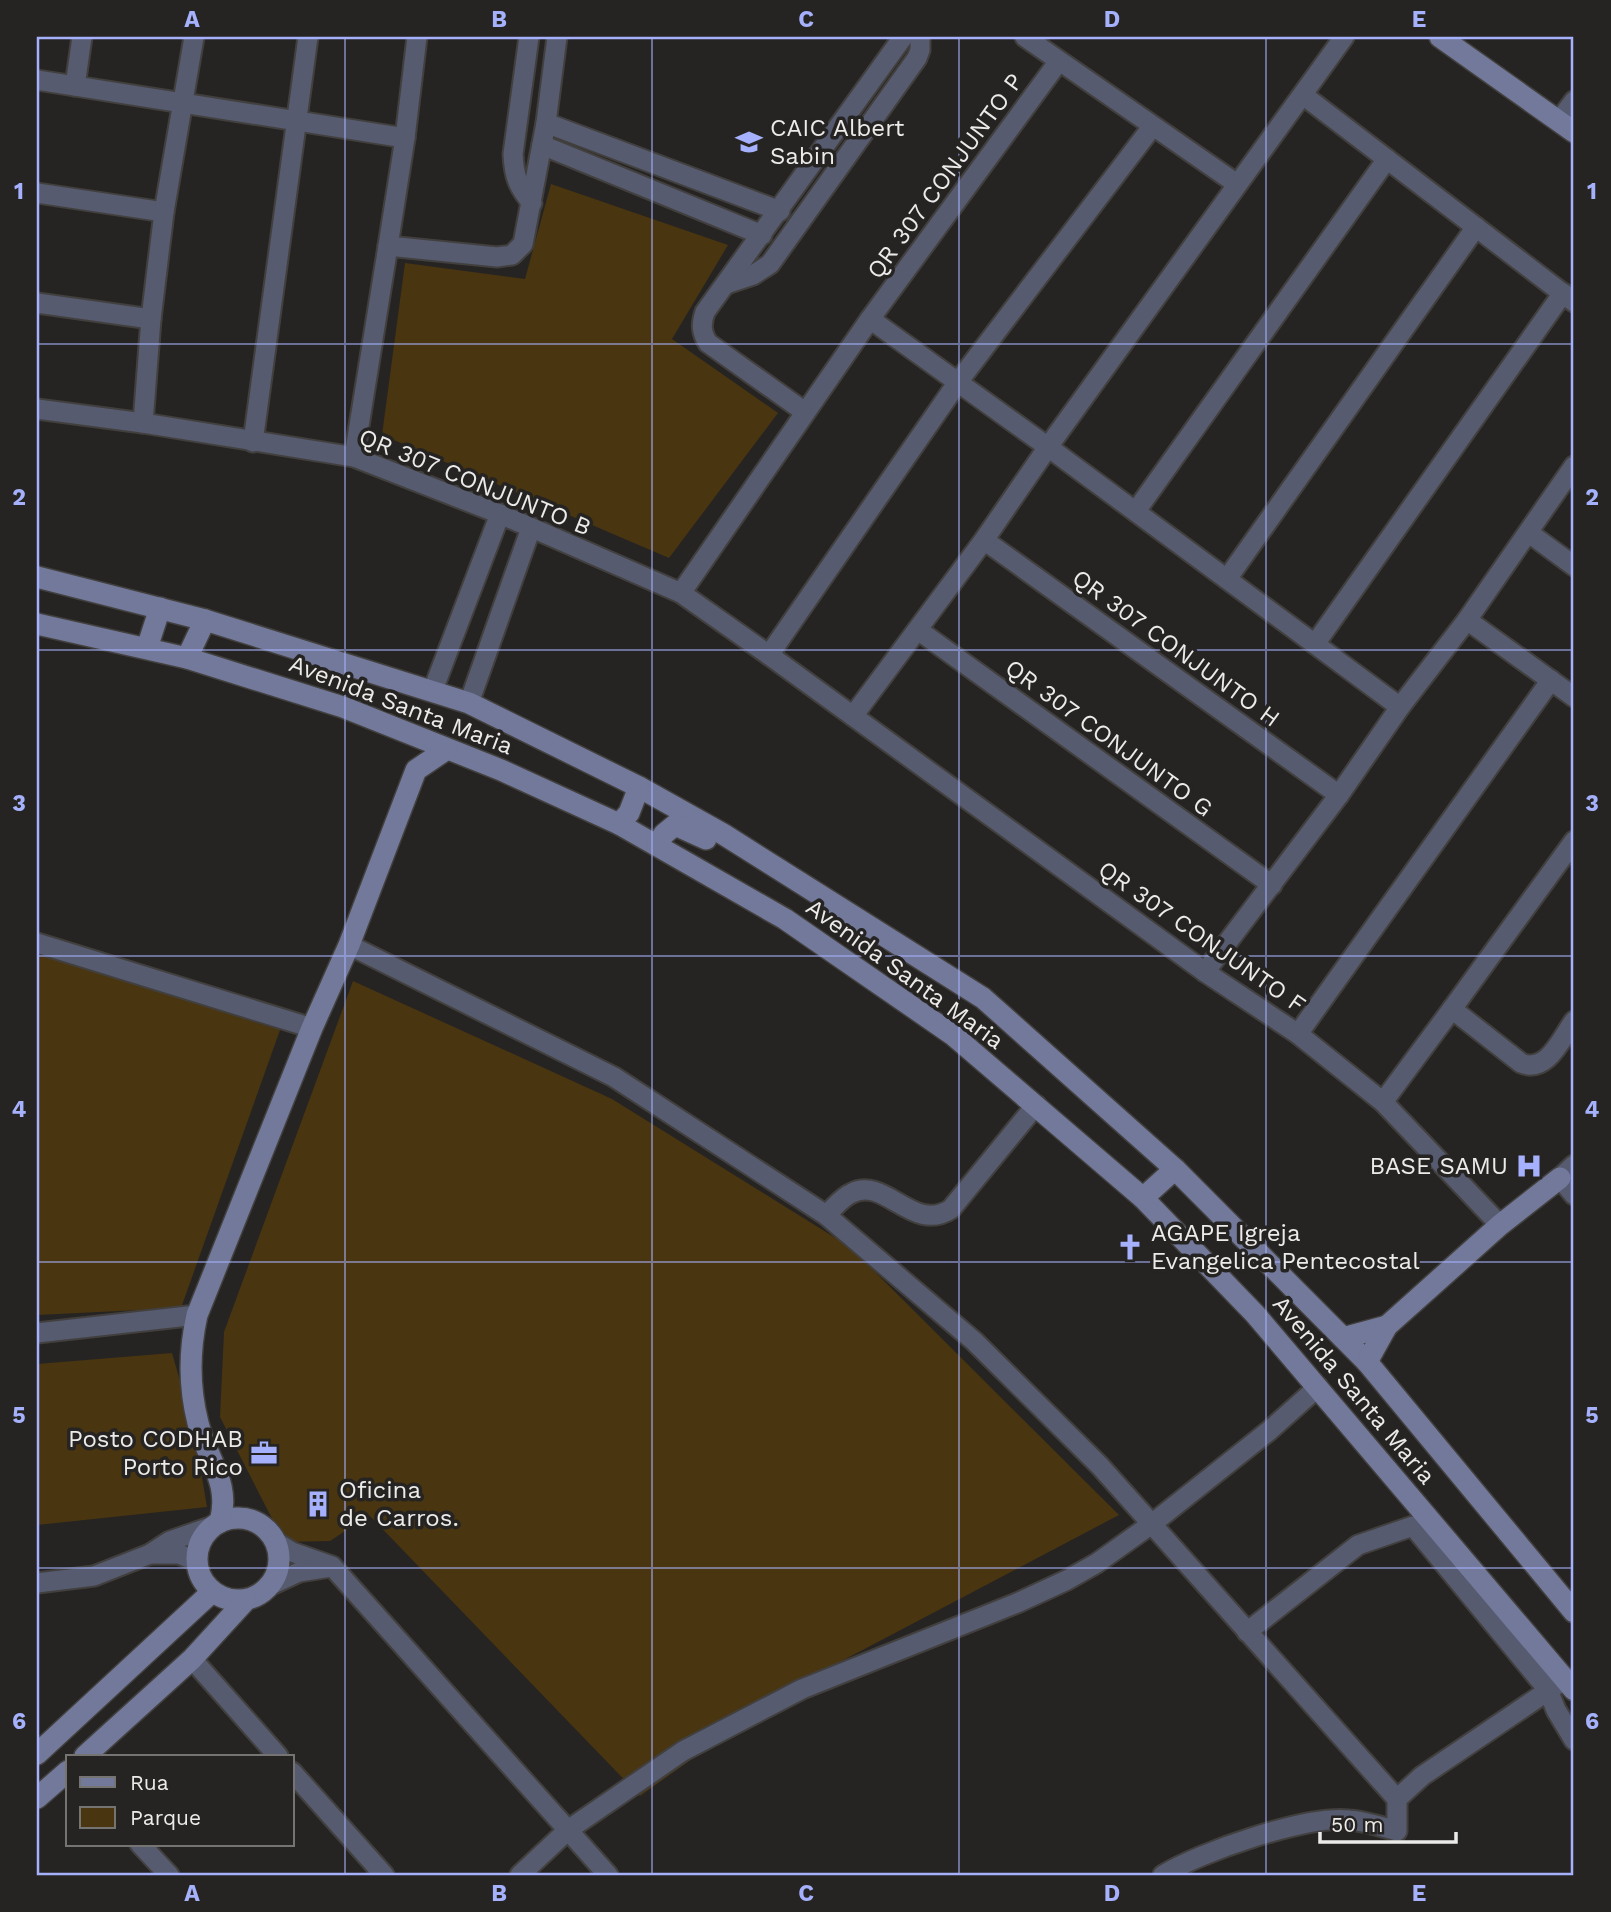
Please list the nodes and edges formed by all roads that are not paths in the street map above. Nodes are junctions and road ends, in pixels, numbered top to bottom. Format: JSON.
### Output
{"nodes":[{"id":1,"x":82,"y":37,"type":"edge"},
{"id":2,"x":194,"y":37,"type":"edge"},
{"id":3,"x":308,"y":37,"type":"edge"},
{"id":4,"x":417,"y":37,"type":"edge"},
{"id":5,"x":529,"y":37,"type":"edge"},
{"id":6,"x":557,"y":37,"type":"edge"},
{"id":7,"x":903,"y":37,"type":"edge"},
{"id":8,"x":920,"y":37,"type":"edge"},
{"id":9,"x":1025,"y":37,"type":"edge"},
{"id":10,"x":1344,"y":37,"type":"edge"},
{"id":11,"x":1440,"y":37,"type":"edge"},
{"id":12,"x":1059,"y":61,"type":"junction"},
{"id":13,"x":37,"y":80,"type":"edge"},
{"id":14,"x":75,"y":86,"type":"junction"},
{"id":15,"x":1303,"y":95,"type":"junction"},
{"id":16,"x":1574,"y":101,"type":"edge"},
{"id":17,"x":183,"y":104,"type":"junction"},
{"id":18,"x":298,"y":122,"type":"junction"},
{"id":19,"x":546,"y":123,"type":"junction"},
{"id":20,"x":1152,"y":127,"type":"junction"},
{"id":21,"x":1567,"y":127,"type":"edge"},
{"id":22,"x":405,"y":138,"type":"junction"},
{"id":23,"x":541,"y":145,"type":"junction"},
{"id":24,"x":1387,"y":159,"type":"junction"},
{"id":25,"x":1237,"y":184,"type":"junction"},
{"id":26,"x":37,"y":193,"type":"edge"},
{"id":27,"x":532,"y":204,"type":"junction"},
{"id":28,"x":780,"y":211,"type":"junction"},
{"id":29,"x":164,"y":212,"type":"junction"},
{"id":30,"x":1476,"y":226,"type":"junction"},
{"id":31,"x":762,"y":235,"type":"junction"},
{"id":32,"x":388,"y":246,"type":"junction"},
{"id":33,"x":726,"y":284,"type":"junction"},
{"id":34,"x":1568,"y":297,"type":"edge"},
{"id":35,"x":37,"y":303,"type":"edge"},
{"id":36,"x":151,"y":318,"type":"junction"},
{"id":37,"x":870,"y":320,"type":"junction"},
{"id":38,"x":958,"y":382,"type":"junction"},
{"id":39,"x":37,"y":409,"type":"edge"},
{"id":40,"x":805,"y":412,"type":"junction"},
{"id":41,"x":143,"y":423,"type":"junction"},
{"id":42,"x":253,"y":442,"type":"junction"},
{"id":43,"x":1048,"y":446,"type":"junction"},
{"id":44,"x":354,"y":457,"type":"junction"},
{"id":45,"x":1574,"y":466,"type":"edge"},
{"id":46,"x":1136,"y":511,"type":"junction"},
{"id":47,"x":500,"y":514,"type":"junction"},
{"id":48,"x":531,"y":528,"type":"junction"},
{"id":49,"x":1529,"y":533,"type":"junction"},
{"id":50,"x":984,"y":540,"type":"junction"},
{"id":51,"x":1574,"y":566,"type":"edge"},
{"id":52,"x":37,"y":578,"type":"edge"},
{"id":53,"x":1227,"y":579,"type":"junction"},
{"id":54,"x":681,"y":593,"type":"junction"},
{"id":55,"x":160,"y":608,"type":"junction"},
{"id":56,"x":205,"y":620,"type":"junction"},
{"id":57,"x":1467,"y":620,"type":"junction"},
{"id":58,"x":37,"y":624,"type":"edge"},
{"id":59,"x":918,"y":630,"type":"junction"},
{"id":60,"x":1315,"y":644,"type":"junction"},
{"id":61,"x":147,"y":648,"type":"junction"},
{"id":62,"x":769,"y":655,"type":"junction"},
{"id":63,"x":187,"y":658,"type":"junction"},
{"id":64,"x":1551,"y":680,"type":"junction"},
{"id":65,"x":433,"y":690,"type":"junction"},
{"id":66,"x":1574,"y":696,"type":"edge"},
{"id":67,"x":469,"y":703,"type":"junction"},
{"id":68,"x":1400,"y":707,"type":"junction"},
{"id":69,"x":853,"y":716,"type":"junction"},
{"id":70,"x":402,"y":731,"type":"junction"},
{"id":71,"x":447,"y":749,"type":"junction"},
{"id":72,"x":416,"y":770,"type":"junction"},
{"id":73,"x":639,"y":787,"type":"junction"},
{"id":74,"x":1339,"y":794,"type":"junction"},
{"id":75,"x":619,"y":824,"type":"junction"},
{"id":76,"x":1574,"y":841,"type":"edge"},
{"id":77,"x":657,"y":845,"type":"junction"},
{"id":78,"x":770,"y":862,"type":"junction"},
{"id":79,"x":1272,"y":886,"type":"junction"},
{"id":80,"x":37,"y":943,"type":"edge"},
{"id":81,"x":349,"y":945,"type":"junction"},
{"id":82,"x":1205,"y":972,"type":"junction"},
{"id":83,"x":1452,"y":1009,"type":"junction"},
{"id":84,"x":1574,"y":1021,"type":"edge"},
{"id":85,"x":312,"y":1028,"type":"junction"},
{"id":86,"x":1298,"y":1034,"type":"junction"},
{"id":87,"x":1383,"y":1102,"type":"junction"},
{"id":88,"x":1035,"y":1105,"type":"junction"},
{"id":89,"x":1175,"y":1169,"type":"junction"},
{"id":90,"x":1567,"y":1172,"type":"edge"},
{"id":91,"x":1574,"y":1195,"type":"edge"},
{"id":92,"x":1143,"y":1198,"type":"junction"},
{"id":93,"x":826,"y":1215,"type":"junction"},
{"id":94,"x":1500,"y":1225,"type":"junction"},
{"id":95,"x":197,"y":1315,"type":"junction"},
{"id":96,"x":1387,"y":1326,"type":"junction"},
{"id":97,"x":37,"y":1333,"type":"edge"},
{"id":98,"x":1343,"y":1338,"type":"junction"},
{"id":99,"x":1367,"y":1362,"type":"junction"},
{"id":100,"x":1318,"y":1387,"type":"junction"},
{"id":101,"x":207,"y":1447,"type":"junction"},
{"id":102,"x":253,"y":1520,"type":"junction"},
{"id":103,"x":1153,"y":1523,"type":"junction"},
{"id":104,"x":216,"y":1524,"type":"junction"},
{"id":105,"x":276,"y":1542,"type":"junction"},
{"id":106,"x":150,"y":1554,"type":"junction"},
{"id":107,"x":196,"y":1561,"type":"junction"},
{"id":108,"x":332,"y":1566,"type":"junction"},
{"id":109,"x":37,"y":1583,"type":"edge"},
{"id":110,"x":271,"y":1585,"type":"junction"},
{"id":111,"x":212,"y":1592,"type":"junction"},
{"id":112,"x":246,"y":1600,"type":"junction"},
{"id":113,"x":1574,"y":1612,"type":"edge"},
{"id":114,"x":1247,"y":1632,"type":"junction"},
{"id":115,"x":192,"y":1659,"type":"junction"},
{"id":116,"x":1562,"y":1687,"type":"edge"},
{"id":117,"x":1574,"y":1740,"type":"edge"},
{"id":118,"x":37,"y":1754,"type":"edge"},
{"id":119,"x":86,"y":1755,"type":"edge"},
{"id":120,"x":277,"y":1755,"type":"edge"},
{"id":121,"x":66,"y":1773,"type":"edge"},
{"id":122,"x":294,"y":1774,"type":"edge"},
{"id":123,"x":37,"y":1798,"type":"edge"},
{"id":124,"x":1397,"y":1799,"type":"junction"},
{"id":125,"x":568,"y":1830,"type":"junction"},
{"id":126,"x":142,"y":1846,"type":"edge"},
{"id":127,"x":169,"y":1875,"type":"edge"},
{"id":128,"x":384,"y":1875,"type":"edge"},
{"id":129,"x":520,"y":1875,"type":"edge"},
{"id":130,"x":608,"y":1875,"type":"edge"},
{"id":131,"x":1163,"y":1875,"type":"edge"}],
"edges":[{"from":1,"to":14,"type":"street"},
{"from":2,"to":17,"type":"street"},
{"from":3,"to":18,"type":"street"},
{"from":4,"to":22,"type":"street"},
{"from":5,"to":27,"type":"street"},
{"from":6,"to":19,"type":"street"},
{"from":7,"to":28,"type":"street"},
{"from":8,"to":33,"type":"street"},
{"from":9,"to":12,"type":"street"},
{"from":10,"to":15,"type":"street"},
{"from":11,"to":21,"type":"main road"},
{"from":12,"to":20,"type":"street"},
{"from":12,"to":37,"type":"street","name":"QR 307 CONJUNTO P"},
{"from":13,"to":14,"type":"street"},
{"from":14,"to":17,"type":"street"},
{"from":15,"to":24,"type":"street"},
{"from":15,"to":25,"type":"street"},
{"from":16,"to":21,"type":"street"},
{"from":17,"to":18,"type":"street"},
{"from":17,"to":29,"type":"street"},
{"from":18,"to":22,"type":"street"},
{"from":18,"to":42,"type":"street"},
{"from":19,"to":23,"type":"street"},
{"from":19,"to":28,"type":"street"},
{"from":20,"to":25,"type":"street"},
{"from":20,"to":38,"type":"street"},
{"from":22,"to":32,"type":"street"},
{"from":23,"to":27,"type":"street"},
{"from":23,"to":31,"type":"street"},
{"from":24,"to":30,"type":"street"},
{"from":24,"to":46,"type":"street"},
{"from":25,"to":43,"type":"street"},
{"from":26,"to":29,"type":"street"},
{"from":27,"to":32,"type":"street"},
{"from":28,"to":31,"type":"street"},
{"from":29,"to":36,"type":"street"},
{"from":30,"to":34,"type":"street"},
{"from":30,"to":53,"type":"street"},
{"from":31,"to":33,"type":"street"},
{"from":32,"to":44,"type":"street"},
{"from":33,"to":40,"type":"street"},
{"from":34,"to":60,"type":"street"},
{"from":35,"to":36,"type":"street"},
{"from":36,"to":41,"type":"street"},
{"from":37,"to":38,"type":"street"},
{"from":37,"to":40,"type":"street"},
{"from":38,"to":43,"type":"street"},
{"from":38,"to":62,"type":"street"},
{"from":39,"to":41,"type":"street","name":"QR 307 CONJUNTO B"},
{"from":40,"to":54,"type":"street"},
{"from":41,"to":42,"type":"street","name":"QR 307 CONJUNTO B"},
{"from":42,"to":44,"type":"street","name":"QR 307 CONJUNTO B"},
{"from":43,"to":46,"type":"street"},
{"from":43,"to":50,"type":"street"},
{"from":44,"to":47,"type":"street","name":"QR 307 CONJUNTO B"},
{"from":45,"to":49,"type":"street"},
{"from":46,"to":53,"type":"street"},
{"from":47,"to":48,"type":"street","name":"QR 307 CONJUNTO B"},
{"from":47,"to":65,"type":"street"},
{"from":48,"to":54,"type":"street","name":"QR 307 CONJUNTO B"},
{"from":48,"to":67,"type":"street"},
{"from":49,"to":51,"type":"street"},
{"from":49,"to":57,"type":"street"},
{"from":50,"to":59,"type":"street"},
{"from":50,"to":74,"type":"street","name":"QR 307 CONJUNTO H"},
{"from":52,"to":55,"type":"main road","name":"Avenida Santa Maria"},
{"from":53,"to":60,"type":"street"},
{"from":54,"to":62,"type":"street","name":"QR 307 CONJUNTO B"},
{"from":55,"to":56,"type":"main road","name":"Avenida Santa Maria"},
{"from":55,"to":61,"type":"main road"},
{"from":56,"to":63,"type":"main road"},
{"from":56,"to":65,"type":"main road","name":"Avenida Santa Maria"},
{"from":57,"to":64,"type":"street"},
{"from":57,"to":68,"type":"street"},
{"from":58,"to":61,"type":"main road","name":"Avenida Santa Maria"},
{"from":59,"to":69,"type":"street"},
{"from":59,"to":79,"type":"street","name":"QR 307 CONJUNTO G"},
{"from":60,"to":68,"type":"street"},
{"from":61,"to":63,"type":"main road","name":"Avenida Santa Maria"},
{"from":62,"to":69,"type":"street","name":"QR 307 CONJUNTO F"},
{"from":63,"to":70,"type":"main road","name":"Avenida Santa Maria"},
{"from":64,"to":66,"type":"street"},
{"from":64,"to":86,"type":"street"},
{"from":65,"to":67,"type":"main road","name":"Avenida Santa Maria"},
{"from":67,"to":73,"type":"main road","name":"Avenida Santa Maria"},
{"from":68,"to":74,"type":"street"},
{"from":69,"to":82,"type":"street","name":"QR 307 CONJUNTO F"},
{"from":70,"to":71,"type":"main road","name":"Avenida Santa Maria"},
{"from":70,"to":72,"type":"main road"},
{"from":71,"to":72,"type":"main road"},
{"from":71,"to":75,"type":"main road","name":"Avenida Santa Maria"},
{"from":72,"to":81,"type":"main road"},
{"from":73,"to":75,"type":"main road"},
{"from":73,"to":78,"type":"main road","name":"Avenida Santa Maria"},
{"from":74,"to":79,"type":"street"},
{"from":75,"to":77,"type":"main road","name":"Avenida Santa Maria"},
{"from":76,"to":83,"type":"street"},
{"from":77,"to":78,"type":"main road"},
{"from":77,"to":88,"type":"main road","name":"Avenida Santa Maria"},
{"from":78,"to":89,"type":"main road","name":"Avenida Santa Maria"},
{"from":79,"to":82,"type":"street"},
{"from":80,"to":85,"type":"street"},
{"from":81,"to":85,"type":"main road"},
{"from":81,"to":93,"type":"street"},
{"from":82,"to":86,"type":"street","name":"QR 307 CONJUNTO F"},
{"from":83,"to":84,"type":"street"},
{"from":83,"to":87,"type":"street"},
{"from":85,"to":95,"type":"main road"},
{"from":86,"to":87,"type":"street","name":"QR 307 CONJUNTO F"},
{"from":87,"to":94,"type":"street","name":"QR 307 CONJUNTO F"},
{"from":88,"to":92,"type":"main road","name":"Avenida Santa Maria"},
{"from":88,"to":93,"type":"street"},
{"from":89,"to":92,"type":"main road"},
{"from":89,"to":98,"type":"main road","name":"Avenida Santa Maria"},
{"from":90,"to":91,"type":"street"},
{"from":90,"to":94,"type":"main road"},
{"from":92,"to":100,"type":"main road","name":"Avenida Santa Maria"},
{"from":93,"to":103,"type":"street"},
{"from":94,"to":96,"type":"main road"},
{"from":95,"to":97,"type":"street"},
{"from":95,"to":101,"type":"main road"},
{"from":96,"to":98,"type":"main road"},
{"from":96,"to":99,"type":"main road"},
{"from":98,"to":99,"type":"main road","name":"Avenida Santa Maria"},
{"from":99,"to":113,"type":"main road","name":"Avenida Santa Maria"},
{"from":100,"to":103,"type":"street"},
{"from":100,"to":116,"type":"main road","name":"Avenida Santa Maria"},
{"from":101,"to":102,"type":"main road"},
{"from":101,"to":104,"type":"main road"},
{"from":102,"to":104,"type":"main road"},
{"from":102,"to":105,"type":"main road"},
{"from":103,"to":114,"type":"street"},
{"from":103,"to":125,"type":"street"},
{"from":104,"to":106,"type":"street"},
{"from":104,"to":107,"type":"main road"},
{"from":105,"to":108,"type":"street"},
{"from":105,"to":110,"type":"main road"},
{"from":106,"to":107,"type":"street"},
{"from":106,"to":109,"type":"street"},
{"from":107,"to":111,"type":"main road"},
{"from":108,"to":110,"type":"street"},
{"from":108,"to":125,"type":"street"},
{"from":110,"to":112,"type":"main road"},
{"from":111,"to":112,"type":"main road"},
{"from":111,"to":118,"type":"main road"},
{"from":112,"to":115,"type":"main road"},
{"from":114,"to":116,"type":"street"},
{"from":114,"to":124,"type":"street"},
{"from":115,"to":119,"type":"main road"},
{"from":115,"to":120,"type":"street"},
{"from":116,"to":117,"type":"street"},
{"from":116,"to":124,"type":"street"},
{"from":121,"to":123,"type":"main road"},
{"from":122,"to":128,"type":"street"},
{"from":124,"to":131,"type":"street"},
{"from":125,"to":129,"type":"street"},
{"from":125,"to":130,"type":"street"},
{"from":126,"to":127,"type":"street"}]}
